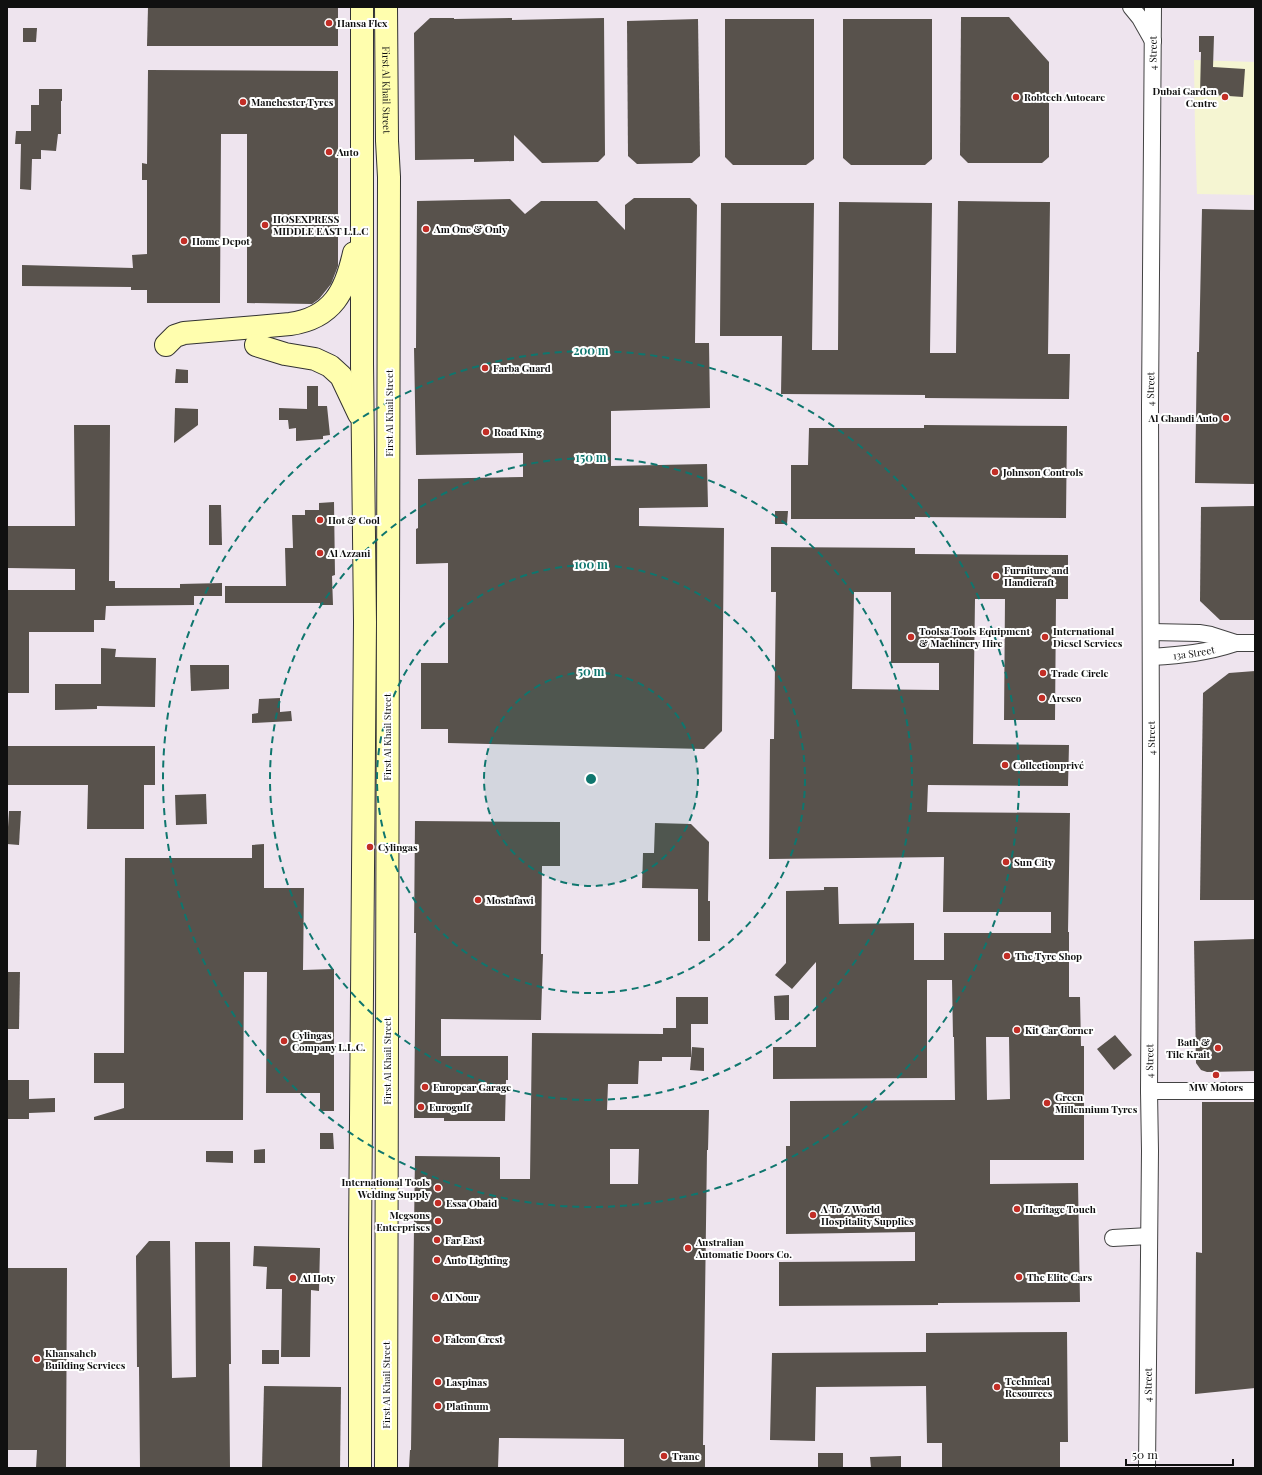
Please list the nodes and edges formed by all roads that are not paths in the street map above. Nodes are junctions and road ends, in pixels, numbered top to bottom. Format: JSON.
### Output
{"nodes":[{"id":1,"x":362,"y":7,"type":"edge"},
{"id":2,"x":386,"y":7,"type":"edge"},
{"id":3,"x":1131,"y":7,"type":"edge"},
{"id":4,"x":1154,"y":7,"type":"edge"},
{"id":5,"x":1153,"y":42,"type":"junction"},
{"id":6,"x":362,"y":222,"type":"junction"},
{"id":7,"x":166,"y":345,"type":"dead end"},
{"id":8,"x":256,"y":346,"type":"dead end"},
{"id":9,"x":362,"y":420,"type":"junction"},
{"id":10,"x":1151,"y":632,"type":"junction"},
{"id":11,"x":1236,"y":643,"type":"junction"},
{"id":12,"x":1255,"y":643,"type":"edge"},
{"id":13,"x":1151,"y":657,"type":"junction"},
{"id":14,"x":1149,"y":1091,"type":"junction"},
{"id":15,"x":1255,"y":1091,"type":"edge"},
{"id":16,"x":1149,"y":1236,"type":"junction"},
{"id":17,"x":1113,"y":1238,"type":"dead end"},
{"id":18,"x":360,"y":1468,"type":"edge"},
{"id":19,"x":386,"y":1468,"type":"edge"},
{"id":20,"x":1148,"y":1468,"type":"edge"}],
"edges":[{"from":1,"to":6,"type":"main road"},
{"from":2,"to":19,"type":"main road","name":"First Al Khail Street"},
{"from":3,"to":5,"type":"street"},
{"from":4,"to":5,"type":"street","name":"4 Street"},
{"from":5,"to":10,"type":"street","name":"4 Street"},
{"from":6,"to":7,"type":"main road"},
{"from":6,"to":9,"type":"main road"},
{"from":8,"to":9,"type":"main road"},
{"from":9,"to":18,"type":"main road"},
{"from":10,"to":11,"type":"street","name":"13a Street"},
{"from":10,"to":13,"type":"street","name":"4 Street"},
{"from":11,"to":12,"type":"street","name":"13a Street"},
{"from":11,"to":13,"type":"street","name":"13a Street"},
{"from":13,"to":14,"type":"street","name":"4 Street"},
{"from":14,"to":15,"type":"street"},
{"from":14,"to":16,"type":"street","name":"4 Street"},
{"from":16,"to":17,"type":"street"},
{"from":16,"to":20,"type":"street","name":"4 Street"}]}
